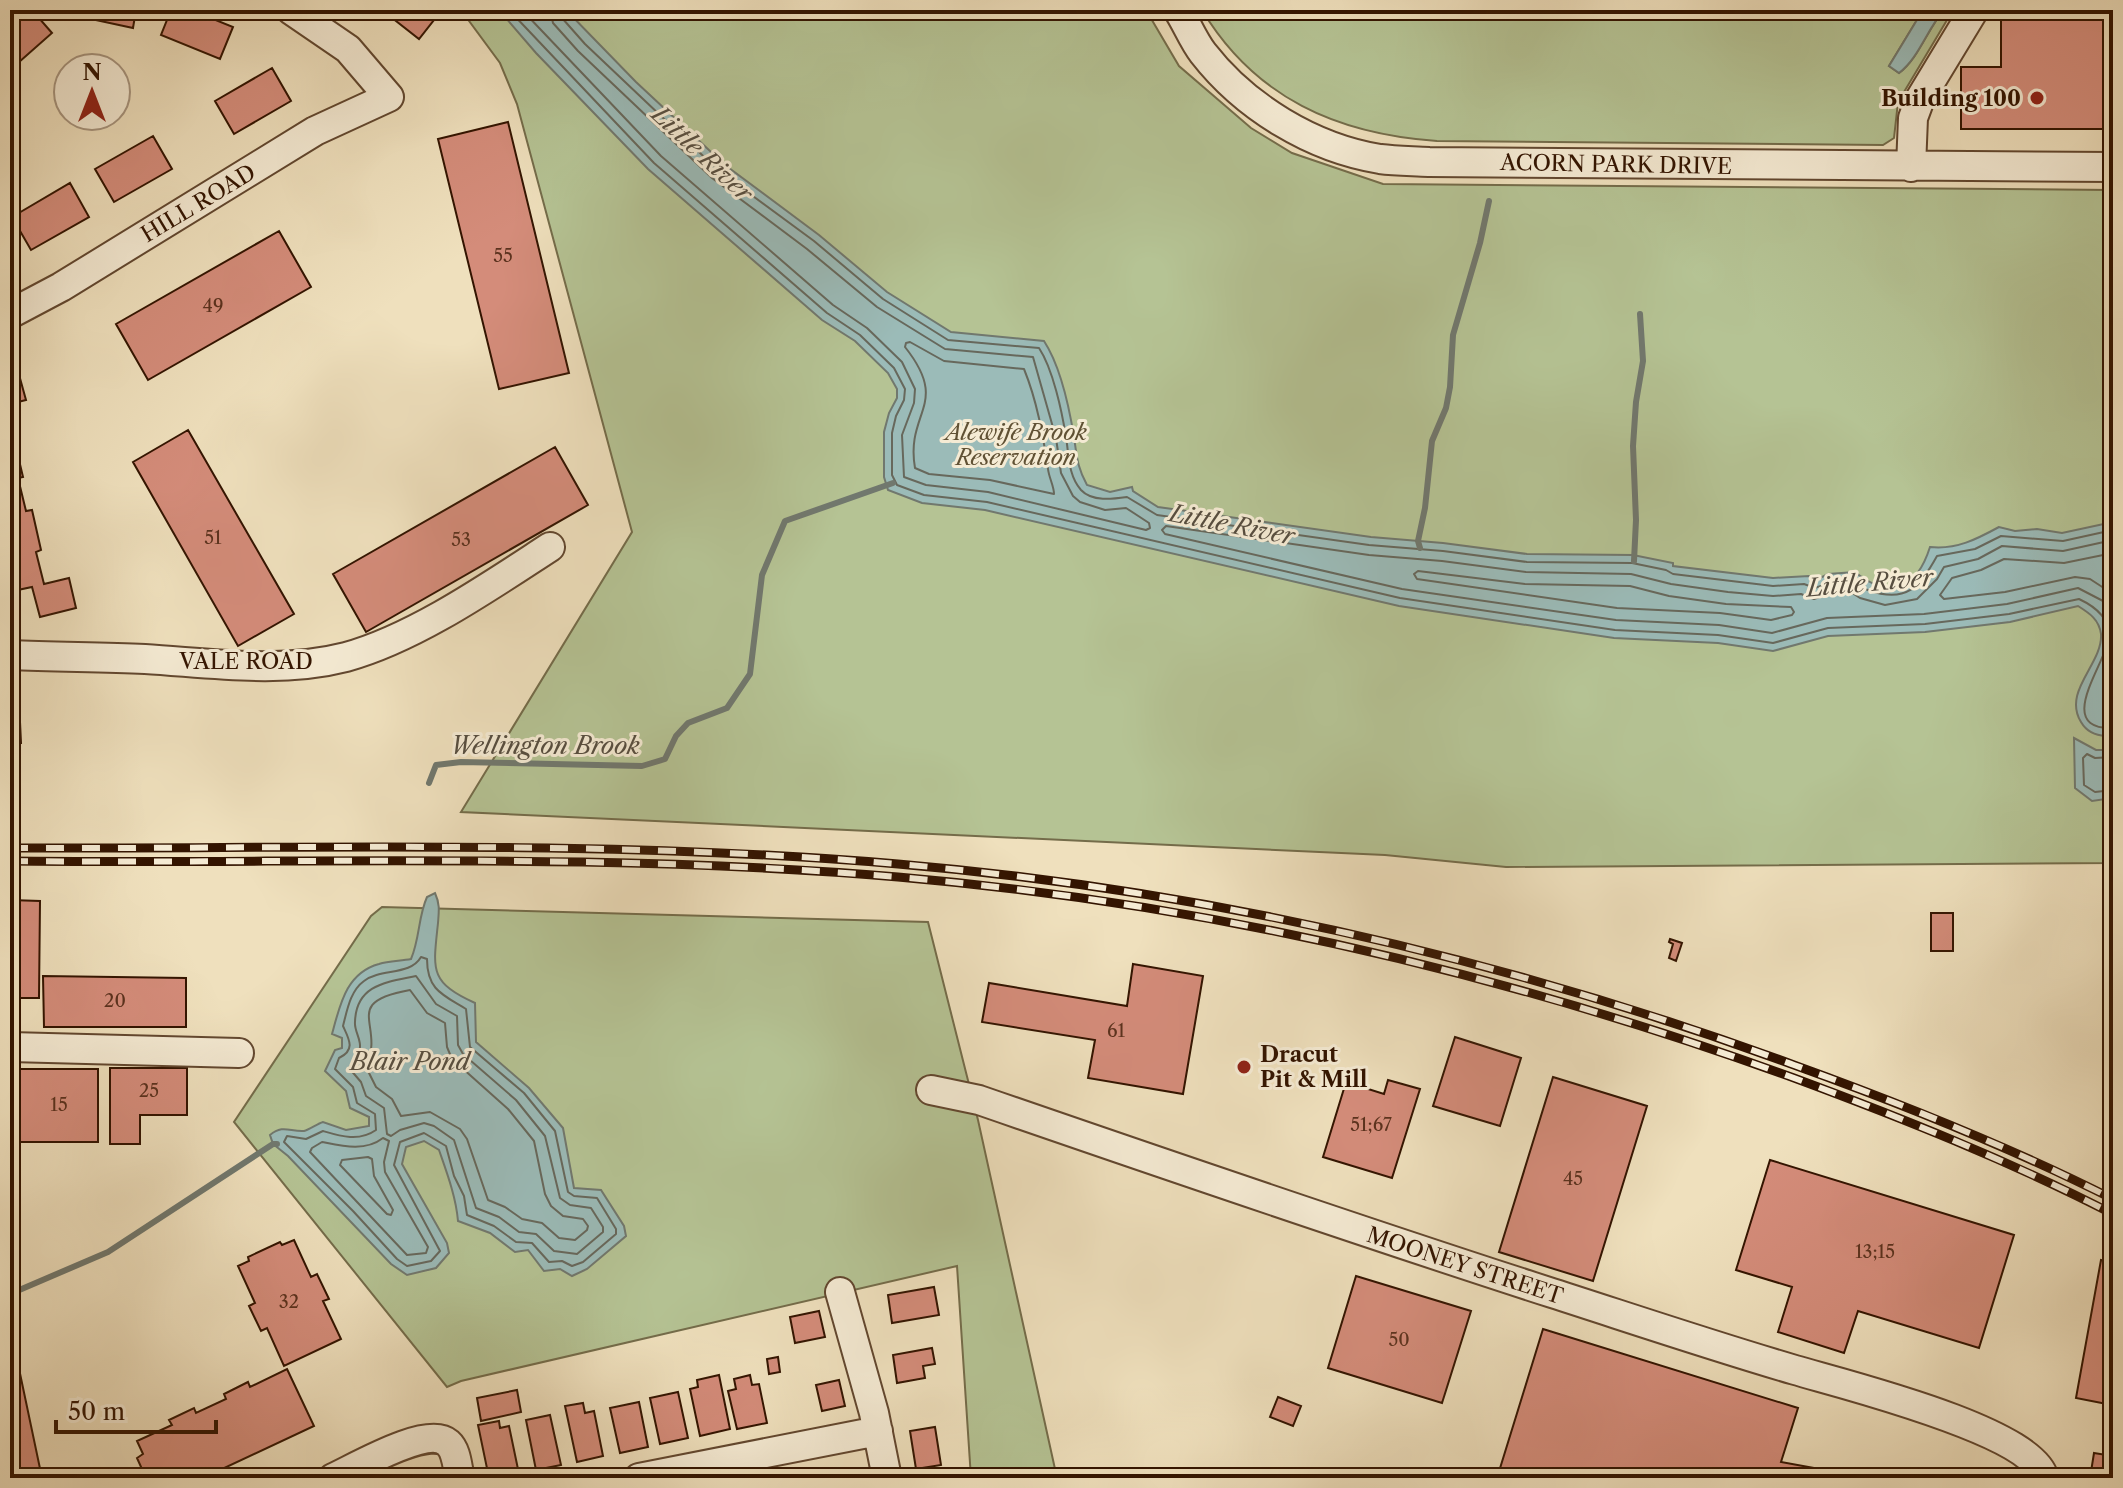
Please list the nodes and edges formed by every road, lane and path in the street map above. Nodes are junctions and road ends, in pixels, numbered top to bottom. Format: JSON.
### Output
{"nodes":[{"id":1,"x":291,"y":10,"type":"edge"},
{"id":2,"x":1178,"y":10,"type":"edge"},
{"id":3,"x":1974,"y":10,"type":"edge"},
{"id":4,"x":1911,"y":167,"type":"junction"},
{"id":5,"x":2113,"y":167,"type":"edge"},
{"id":6,"x":10,"y":314,"type":"edge"},
{"id":7,"x":550,"y":547,"type":"dead end"},
{"id":8,"x":10,"y":655,"type":"edge"},
{"id":9,"x":10,"y":1047,"type":"edge"},
{"id":10,"x":239,"y":1053,"type":"dead end"},
{"id":11,"x":931,"y":1090,"type":"dead end"},
{"id":12,"x":840,"y":1292,"type":"dead end"},
{"id":13,"x":878,"y":1431,"type":"junction"},
{"id":14,"x":333,"y":1478,"type":"edge"},
{"id":15,"x":460,"y":1478,"type":"edge"},
{"id":16,"x":639,"y":1478,"type":"edge"},
{"id":17,"x":887,"y":1478,"type":"edge"},
{"id":18,"x":2044,"y":1478,"type":"edge"}],
"edges":[{"from":1,"to":6,"type":"street","name":"HILL ROAD"},
{"from":2,"to":4,"type":"street","name":"ACORN PARK DRIVE"},
{"from":3,"to":4,"type":"street"},
{"from":4,"to":5,"type":"street","name":"ACORN PARK DRIVE"},
{"from":7,"to":8,"type":"street","name":"VALE ROAD"},
{"from":9,"to":10,"type":"street"},
{"from":11,"to":18,"type":"street","name":"MOONEY STREET"},
{"from":12,"to":13,"type":"street"},
{"from":13,"to":16,"type":"street"},
{"from":13,"to":17,"type":"street"},
{"from":14,"to":15,"type":"street"}]}
